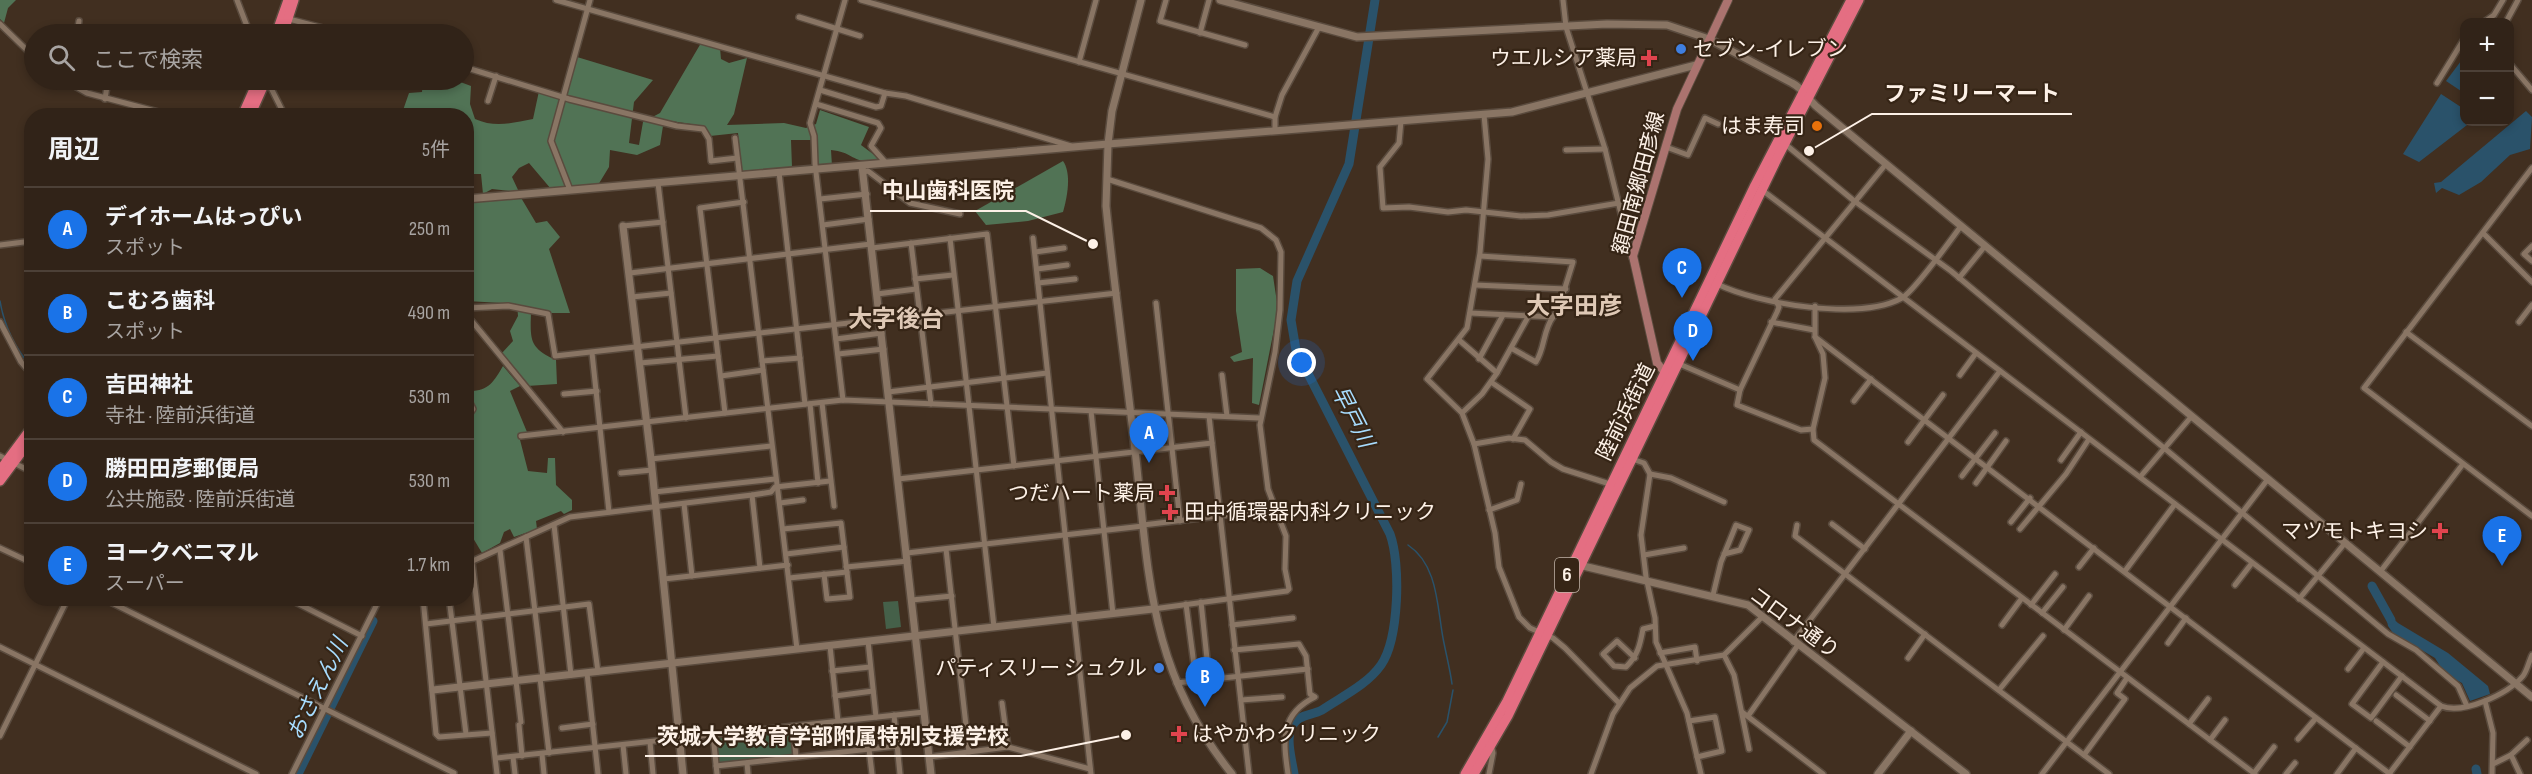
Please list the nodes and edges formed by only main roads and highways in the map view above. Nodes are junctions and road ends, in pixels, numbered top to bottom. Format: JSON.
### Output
{"nodes":[{"id":1,"x":288,"y":0,"type":"edge"},
{"id":2,"x":294,"y":0,"type":"edge"},
{"id":3,"x":1728,"y":0,"type":"edge"},
{"id":4,"x":1851,"y":0,"type":"edge"},
{"id":5,"x":1859,"y":0,"type":"edge"},
{"id":6,"x":280,"y":24,"type":"edge"},
{"id":7,"x":286,"y":24,"type":"edge"},
{"id":8,"x":254,"y":90,"type":"edge"},
{"id":9,"x":262,"y":90,"type":"edge"},
{"id":10,"x":246,"y":108,"type":"edge"},
{"id":11,"x":254,"y":108,"type":"edge"},
{"id":12,"x":1759,"y":188,"type":"junction"},
{"id":13,"x":1668,"y":376,"type":"junction"},
{"id":14,"x":24,"y":437,"type":"edge"},
{"id":15,"x":24,"y":445,"type":"edge"},
{"id":16,"x":7,"y":459,"type":"edge"},
{"id":17,"x":0,"y":470,"type":"edge"},
{"id":18,"x":0,"y":481,"type":"edge"},
{"id":19,"x":1615,"y":486,"type":"junction"},
{"id":20,"x":1489,"y":742,"type":"junction"},
{"id":21,"x":1465,"y":774,"type":"edge"},
{"id":22,"x":1474,"y":774,"type":"edge"}],
"edges":[{"from":1,"to":6,"type":"highway"},
{"from":2,"to":7,"type":"highway"},
{"from":3,"to":13,"type":"main road","name":"額田南郷田彦線"},
{"from":4,"to":12,"type":"highway","name":"陸前浜街道","number":"6"},
{"from":5,"to":12,"type":"highway","name":"陸前浜街道","number":"6"},
{"from":8,"to":10,"type":"highway"},
{"from":9,"to":11,"type":"highway"},
{"from":12,"to":13,"type":"highway","name":"陸前浜街道","number":"6"},
{"from":13,"to":19,"type":"highway","name":"陸前浜街道","number":"6"},
{"from":13,"to":19,"type":"highway","name":"陸前浜街道","number":"6"},
{"from":14,"to":16,"type":"highway"},
{"from":15,"to":16,"type":"highway"},
{"from":16,"to":17,"type":"highway"},
{"from":16,"to":18,"type":"highway"},
{"from":19,"to":20,"type":"highway","name":"陸前浜街道","number":"6"},
{"from":20,"to":21,"type":"highway","name":"陸前浜街道","number":"6"},
{"from":20,"to":22,"type":"highway","name":"陸前浜街道","number":"6"}]}
